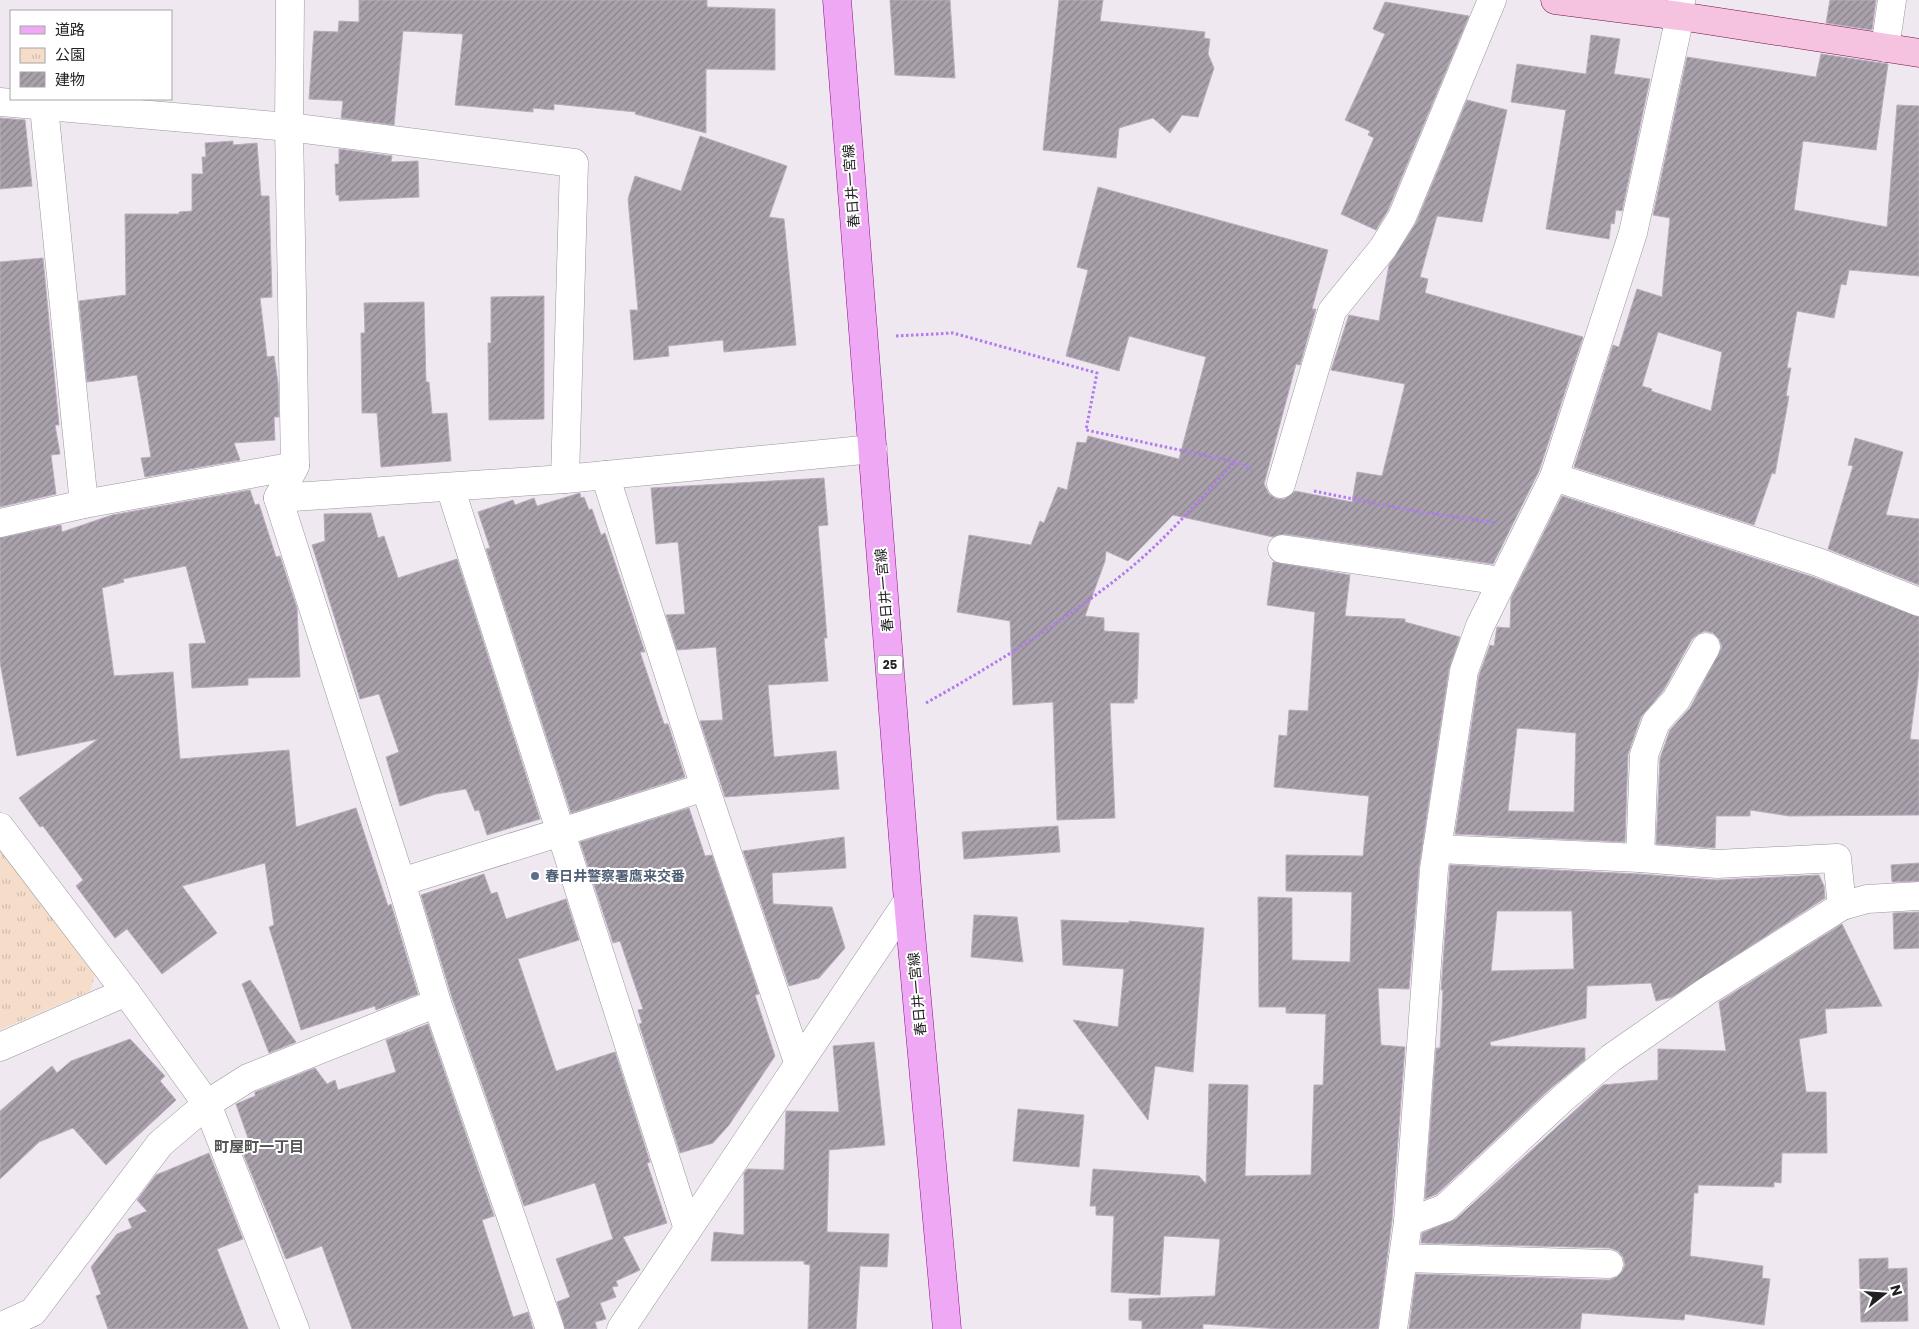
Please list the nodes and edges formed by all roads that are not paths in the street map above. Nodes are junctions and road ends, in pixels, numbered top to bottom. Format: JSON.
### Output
{"nodes":[{"id":1,"x":290,"y":0,"type":"edge"},
{"id":2,"x":837,"y":0,"type":"edge"},
{"id":3,"x":1492,"y":0,"type":"edge"},
{"id":4,"x":1554,"y":0,"type":"edge"},
{"id":5,"x":1892,"y":0,"type":"edge"},
{"id":6,"x":1681,"y":8,"type":"edge"},
{"id":7,"x":1885,"y":48,"type":"junction"},
{"id":8,"x":1919,"y":53,"type":"edge"},
{"id":9,"x":0,"y":102,"type":"edge"},
{"id":10,"x":44,"y":107,"type":"junction"},
{"id":11,"x":289,"y":127,"type":"junction"},
{"id":12,"x":873,"y":449,"type":"junction"},
{"id":13,"x":294,"y":466,"type":"junction"},
{"id":14,"x":606,"y":475,"type":"junction"},
{"id":15,"x":1554,"y":477,"type":"junction"},
{"id":16,"x":566,"y":479,"type":"junction"},
{"id":17,"x":1280,"y":484,"type":"road end"},
{"id":18,"x":450,"y":487,"type":"junction"},
{"id":19,"x":278,"y":498,"type":"junction"},
{"id":20,"x":84,"y":504,"type":"junction"},
{"id":21,"x":0,"y":523,"type":"edge"},
{"id":22,"x":1282,"y":549,"type":"dead end"},
{"id":23,"x":1502,"y":581,"type":"junction"},
{"id":24,"x":1919,"y":602,"type":"edge"},
{"id":25,"x":1706,"y":647,"type":"dead end"},
{"id":26,"x":705,"y":787,"type":"junction"},
{"id":27,"x":0,"y":827,"type":"edge"},
{"id":28,"x":560,"y":832,"type":"junction"},
{"id":29,"x":1437,"y":849,"type":"junction"},
{"id":30,"x":1640,"y":858,"type":"junction"},
{"id":31,"x":401,"y":882,"type":"junction"},
{"id":32,"x":1919,"y":896,"type":"edge"},
{"id":33,"x":908,"y":901,"type":"junction"},
{"id":34,"x":1842,"y":906,"type":"junction"},
{"id":35,"x":126,"y":992,"type":"junction"},
{"id":36,"x":437,"y":1003,"type":"junction"},
{"id":37,"x":0,"y":1047,"type":"edge"},
{"id":38,"x":798,"y":1062,"type":"junction"},
{"id":39,"x":207,"y":1104,"type":"junction"},
{"id":40,"x":1408,"y":1222,"type":"junction"},
{"id":41,"x":688,"y":1229,"type":"junction"},
{"id":42,"x":1402,"y":1258,"type":"junction"},
{"id":43,"x":1608,"y":1264,"type":"dead end"},
{"id":44,"x":36,"y":1320,"type":"edge"},
{"id":45,"x":0,"y":1327,"type":"edge"},
{"id":46,"x":294,"y":1329,"type":"edge"},
{"id":47,"x":550,"y":1329,"type":"edge"},
{"id":48,"x":622,"y":1329,"type":"edge"},
{"id":49,"x":947,"y":1329,"type":"edge"},
{"id":50,"x":1393,"y":1329,"type":"edge"}],
"edges":[{"from":1,"to":11,"type":"street"},
{"from":2,"to":12,"type":"main road","name":"春日井一宮線","number":"25"},
{"from":3,"to":17,"type":"street"},
{"from":4,"to":6,"type":"street"},
{"from":5,"to":7,"type":"street"},
{"from":6,"to":7,"type":"street"},
{"from":6,"to":15,"type":"street"},
{"from":7,"to":8,"type":"street"},
{"from":9,"to":10,"type":"street"},
{"from":10,"to":11,"type":"street"},
{"from":10,"to":20,"type":"street"},
{"from":11,"to":13,"type":"street"},
{"from":11,"to":16,"type":"street"},
{"from":12,"to":14,"type":"street"},
{"from":12,"to":33,"type":"main road","name":"春日井一宮線","number":"25"},
{"from":13,"to":19,"type":"street"},
{"from":13,"to":20,"type":"street"},
{"from":14,"to":16,"type":"street"},
{"from":14,"to":26,"type":"street"},
{"from":15,"to":23,"type":"street"},
{"from":15,"to":24,"type":"street"},
{"from":16,"to":18,"type":"street"},
{"from":18,"to":19,"type":"street"},
{"from":18,"to":28,"type":"street"},
{"from":19,"to":31,"type":"street"},
{"from":20,"to":21,"type":"street"},
{"from":22,"to":23,"type":"street"},
{"from":23,"to":29,"type":"street"},
{"from":25,"to":30,"type":"street"},
{"from":26,"to":28,"type":"street"},
{"from":26,"to":38,"type":"street"},
{"from":27,"to":35,"type":"street"},
{"from":28,"to":31,"type":"street"},
{"from":28,"to":41,"type":"street"},
{"from":29,"to":30,"type":"street"},
{"from":29,"to":40,"type":"street"},
{"from":30,"to":34,"type":"street"},
{"from":31,"to":36,"type":"street"},
{"from":32,"to":34,"type":"street"},
{"from":33,"to":38,"type":"street"},
{"from":33,"to":49,"type":"main road","name":"春日井一宮線","number":"25"},
{"from":34,"to":40,"type":"street"},
{"from":35,"to":37,"type":"street"},
{"from":35,"to":39,"type":"street"},
{"from":36,"to":39,"type":"street"},
{"from":36,"to":47,"type":"street"},
{"from":38,"to":41,"type":"street"},
{"from":39,"to":44,"type":"street"},
{"from":39,"to":46,"type":"street"},
{"from":40,"to":42,"type":"street"},
{"from":41,"to":48,"type":"street"},
{"from":42,"to":43,"type":"street"},
{"from":42,"to":50,"type":"street"},
{"from":44,"to":45,"type":"street"}]}
